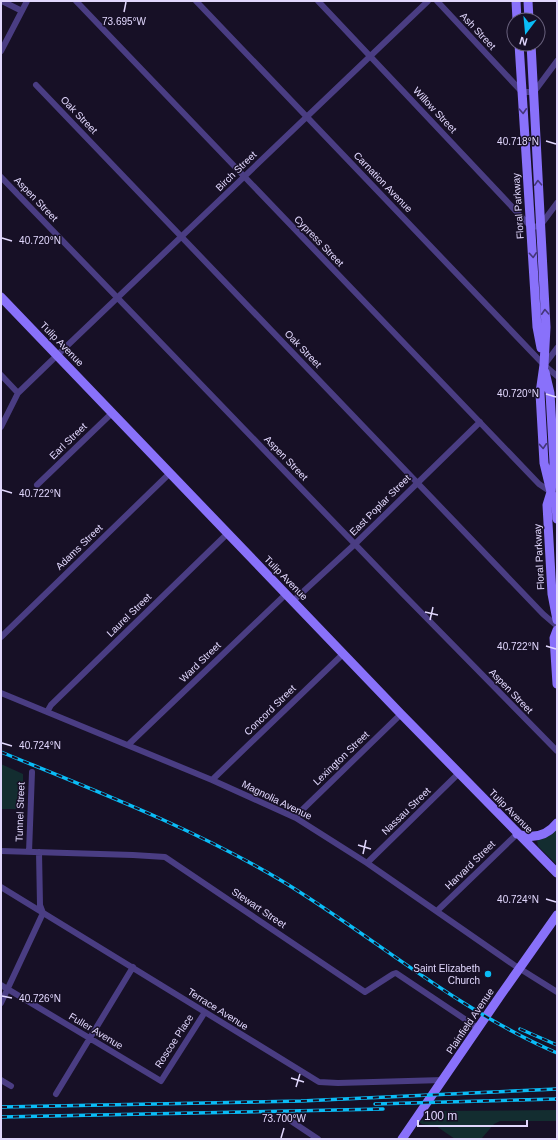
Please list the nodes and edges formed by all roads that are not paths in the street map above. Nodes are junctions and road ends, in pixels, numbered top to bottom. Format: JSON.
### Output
{"nodes":[{"id":1,"x":2,"y":1,"type":"edge"},
{"id":2,"x":27,"y":1,"type":"edge"},
{"id":3,"x":76,"y":1,"type":"edge"},
{"id":4,"x":196,"y":1,"type":"edge"},
{"id":5,"x":318,"y":1,"type":"edge"},
{"id":6,"x":428,"y":1,"type":"edge"},
{"id":7,"x":437,"y":1,"type":"edge"},
{"id":8,"x":516,"y":1,"type":"edge"},
{"id":9,"x":528,"y":1,"type":"edge"},
{"id":10,"x":22,"y":11,"type":"junction"},
{"id":11,"x":517,"y":12,"type":"edge"},
{"id":12,"x":529,"y":12,"type":"edge"},
{"id":13,"x":1,"y":51,"type":"edge"},
{"id":14,"x":520,"y":52,"type":"edge"},
{"id":15,"x":532,"y":52,"type":"edge"},
{"id":16,"x":370,"y":56,"type":"junction"},
{"id":17,"x":557,"y":61,"type":"edge"},
{"id":18,"x":36,"y":85,"type":"dead end"},
{"id":19,"x":522,"y":92,"type":"junction"},
{"id":20,"x":534,"y":92,"type":"junction"},
{"id":21,"x":307,"y":116,"type":"junction"},
{"id":22,"x":536,"y":147,"type":"junction"},
{"id":23,"x":525,"y":148,"type":"junction"},
{"id":24,"x":1,"y":177,"type":"edge"},
{"id":25,"x":244,"y":177,"type":"junction"},
{"id":26,"x":557,"y":204,"type":"edge"},
{"id":27,"x":536,"y":226,"type":"junction"},
{"id":28,"x":182,"y":236,"type":"junction"},
{"id":29,"x":1,"y":297,"type":"edge"},
{"id":30,"x":117,"y":298,"type":"junction"},
{"id":31,"x":557,"y":348,"type":"edge"},
{"id":32,"x":57,"y":356,"type":"junction"},
{"id":33,"x":544,"y":365,"type":"junction"},
{"id":34,"x":1,"y":375,"type":"edge"},
{"id":35,"x":557,"y":376,"type":"edge"},
{"id":36,"x":18,"y":393,"type":"junction"},
{"id":37,"x":112,"y":413,"type":"junction"},
{"id":38,"x":480,"y":422,"type":"junction"},
{"id":39,"x":1,"y":427,"type":"edge"},
{"id":40,"x":542,"y":430,"type":"junction"},
{"id":41,"x":552,"y":430,"type":"junction"},
{"id":42,"x":170,"y":473,"type":"junction"},
{"id":43,"x":417,"y":482,"type":"junction"},
{"id":44,"x":37,"y":485,"type":"dead end"},
{"id":45,"x":554,"y":489,"type":"edge"},
{"id":46,"x":557,"y":519,"type":"edge"},
{"id":47,"x":228,"y":534,"type":"junction"},
{"id":48,"x":355,"y":544,"type":"junction"},
{"id":49,"x":553,"y":549,"type":"edge"},
{"id":50,"x":286,"y":594,"type":"junction"},
{"id":51,"x":293,"y":601,"type":"junction"},
{"id":52,"x":557,"y":620,"type":"edge"},
{"id":53,"x":557,"y":626,"type":"edge"},
{"id":54,"x":557,"y":630,"type":"edge"},
{"id":55,"x":1,"y":637,"type":"edge"},
{"id":56,"x":343,"y":654,"type":"junction"},
{"id":57,"x":557,"y":684,"type":"edge"},
{"id":58,"x":1,"y":693,"type":"edge"},
{"id":59,"x":47,"y":712,"type":"junction"},
{"id":60,"x":401,"y":714,"type":"junction"},
{"id":61,"x":128,"y":745,"type":"junction"},
{"id":62,"x":557,"y":751,"type":"edge"},
{"id":63,"x":32,"y":772,"type":"dead end"},
{"id":64,"x":458,"y":774,"type":"junction"},
{"id":65,"x":212,"y":780,"type":"junction"},
{"id":66,"x":296,"y":818,"type":"junction"},
{"id":67,"x":557,"y":823,"type":"edge"},
{"id":68,"x":518,"y":834,"type":"junction"},
{"id":69,"x":1,"y":851,"type":"edge"},
{"id":70,"x":29,"y":852,"type":"junction"},
{"id":71,"x":39,"y":852,"type":"junction"},
{"id":72,"x":367,"y":863,"type":"junction"},
{"id":73,"x":557,"y":873,"type":"edge"},
{"id":74,"x":1,"y":887,"type":"edge"},
{"id":75,"x":437,"y":911,"type":"junction"},
{"id":76,"x":43,"y":913,"type":"junction"},
{"id":77,"x":557,"y":915,"type":"edge"},
{"id":78,"x":134,"y":967,"type":"junction"},
{"id":79,"x":520,"y":969,"type":"junction"},
{"id":80,"x":1,"y":985,"type":"edge"},
{"id":81,"x":8,"y":989,"type":"junction"},
{"id":82,"x":557,"y":992,"type":"edge"},
{"id":83,"x":1,"y":1003,"type":"edge"},
{"id":84,"x":205,"y":1012,"type":"junction"},
{"id":85,"x":478,"y":1028,"type":"junction"},
{"id":86,"x":90,"y":1039,"type":"junction"},
{"id":87,"x":1,"y":1080,"type":"edge"},
{"id":88,"x":443,"y":1080,"type":"junction"},
{"id":89,"x":161,"y":1081,"type":"joint"},
{"id":90,"x":11,"y":1086,"type":"dead end"},
{"id":91,"x":56,"y":1094,"type":"dead end"},
{"id":92,"x":288,"y":1119,"type":"dead end"},
{"id":93,"x":318,"y":1139,"type":"edge"},
{"id":94,"x":402,"y":1139,"type":"edge"}],
"edges":[{"from":1,"to":10,"type":"street"},
{"from":2,"to":10,"type":"street"},
{"from":3,"to":25,"type":"street","name":"Cypress Street"},
{"from":4,"to":21,"type":"street","name":"Carnation Avenue"},
{"from":5,"to":16,"type":"street","name":"Willow Street"},
{"from":6,"to":16,"type":"street","name":"Birch Street"},
{"from":7,"to":19,"type":"street","name":"Ash Street"},
{"from":8,"to":11,"type":"street"},
{"from":9,"to":12,"type":"street"},
{"from":10,"to":13,"type":"street"},
{"from":14,"to":19,"type":"street","name":"Floral Parkway"},
{"from":15,"to":20,"type":"street","name":"Floral Parkway"},
{"from":16,"to":21,"type":"street","name":"Birch Street"},
{"from":16,"to":27,"type":"street","name":"Willow Street"},
{"from":17,"to":20,"type":"street"},
{"from":18,"to":28,"type":"street","name":"Oak Street"},
{"from":19,"to":20,"type":"street"},
{"from":19,"to":23,"type":"street","name":"Floral Parkway","one_way":true},
{"from":20,"to":22,"type":"street","name":"Floral Parkway"},
{"from":21,"to":25,"type":"street","name":"Birch Street"},
{"from":21,"to":33,"type":"street","name":"Carnation Avenue"},
{"from":22,"to":23,"type":"street"},
{"from":27,"to":22,"type":"street","name":"Floral Parkway","one_way":true},
{"from":23,"to":27,"type":"street","name":"Floral Parkway"},
{"from":24,"to":30,"type":"street","name":"Aspen Street"},
{"from":25,"to":28,"type":"street","name":"Birch Street"},
{"from":25,"to":38,"type":"street","name":"Cypress Street"},
{"from":26,"to":27,"type":"street","name":"Floral Parkway"},
{"from":27,"to":33,"type":"street","name":"Floral Parkway"},
{"from":28,"to":30,"type":"street","name":"Birch Street"},
{"from":28,"to":43,"type":"street","name":"Oak Street"},
{"from":29,"to":32,"type":"street","name":"Tulip Avenue"},
{"from":30,"to":32,"type":"street","name":"Birch Street"},
{"from":30,"to":48,"type":"street","name":"Aspen Street"},
{"from":31,"to":33,"type":"street"},
{"from":32,"to":36,"type":"street","name":"Birch Street"},
{"from":32,"to":37,"type":"street","name":"Tulip Avenue"},
{"from":33,"to":35,"type":"street","name":"Carnation Avenue"},
{"from":33,"to":40,"type":"street","name":"Floral Parkway"},
{"from":33,"to":41,"type":"street","name":"Floral Parkway"},
{"from":34,"to":36,"type":"street"},
{"from":36,"to":39,"type":"street","name":"Birch Street"},
{"from":37,"to":42,"type":"street","name":"Tulip Avenue"},
{"from":37,"to":44,"type":"street","name":"Earl Street"},
{"from":38,"to":43,"type":"street","name":"East Poplar Street"},
{"from":38,"to":45,"type":"street","name":"Cypress Street"},
{"from":40,"to":41,"type":"street"},
{"from":40,"to":45,"type":"street","name":"Floral Parkway","one_way":true},
{"from":41,"to":45,"type":"street","name":"Floral Parkway"},
{"from":42,"to":47,"type":"street","name":"Tulip Avenue"},
{"from":42,"to":55,"type":"street","name":"Adams Street"},
{"from":43,"to":48,"type":"street","name":"East Poplar Street"},
{"from":43,"to":53,"type":"street","name":"Oak Street"},
{"from":45,"to":46,"type":"street","name":"Floral Parkway"},
{"from":45,"to":49,"type":"street","name":"Floral Parkway"},
{"from":47,"to":50,"type":"street","name":"Tulip Avenue"},
{"from":47,"to":59,"type":"street","name":"Laurel Street"},
{"from":48,"to":51,"type":"street","name":"East Poplar Street"},
{"from":48,"to":62,"type":"street","name":"Aspen Street"},
{"from":49,"to":52,"type":"street","name":"Floral Parkway"},
{"from":50,"to":51,"type":"street","name":"Tulip Avenue"},
{"from":50,"to":61,"type":"street","name":"Ward Street"},
{"from":51,"to":56,"type":"street","name":"Tulip Avenue"},
{"from":54,"to":57,"type":"street"},
{"from":56,"to":60,"type":"street","name":"Tulip Avenue"},
{"from":56,"to":65,"type":"street","name":"Concord Street"},
{"from":58,"to":59,"type":"street","name":"Magnolia Avenue"},
{"from":59,"to":61,"type":"street","name":"Magnolia Avenue"},
{"from":60,"to":64,"type":"street","name":"Tulip Avenue"},
{"from":60,"to":66,"type":"street","name":"Lexington Street"},
{"from":61,"to":65,"type":"street","name":"Magnolia Avenue"},
{"from":63,"to":70,"type":"street","name":"Tunnel Street"},
{"from":64,"to":68,"type":"street","name":"Tulip Avenue"},
{"from":64,"to":72,"type":"street","name":"Nassau Street"},
{"from":65,"to":66,"type":"street","name":"Magnolia Avenue"},
{"from":66,"to":72,"type":"street","name":"Magnolia Avenue"},
{"from":67,"to":68,"type":"street"},
{"from":68,"to":73,"type":"street","name":"Tulip Avenue"},
{"from":68,"to":75,"type":"street","name":"Harvard Street"},
{"from":69,"to":70,"type":"street","name":"Stewart Street"},
{"from":70,"to":71,"type":"street","name":"Stewart Street"},
{"from":71,"to":76,"type":"street"},
{"from":71,"to":85,"type":"street","name":"Stewart Street"},
{"from":72,"to":75,"type":"street","name":"Magnolia Avenue"},
{"from":74,"to":76,"type":"street","name":"Terrace Avenue"},
{"from":75,"to":79,"type":"street","name":"Magnolia Avenue"},
{"from":76,"to":78,"type":"street","name":"Terrace Avenue"},
{"from":76,"to":81,"type":"street"},
{"from":77,"to":79,"type":"street","name":"Plainfield Avenue"},
{"from":78,"to":84,"type":"street","name":"Terrace Avenue"},
{"from":78,"to":86,"type":"street"},
{"from":79,"to":82,"type":"street","name":"Magnolia Avenue"},
{"from":79,"to":85,"type":"street","name":"Plainfield Avenue"},
{"from":80,"to":81,"type":"street","name":"Fuller Avenue"},
{"from":81,"to":83,"type":"street"},
{"from":81,"to":86,"type":"street","name":"Fuller Avenue"},
{"from":84,"to":88,"type":"street","name":"Terrace Avenue"},
{"from":84,"to":89,"type":"street","name":"Roscoe Place"},
{"from":85,"to":88,"type":"street","name":"Plainfield Avenue"},
{"from":86,"to":89,"type":"street","name":"Fuller Avenue"},
{"from":86,"to":91,"type":"street"},
{"from":87,"to":90,"type":"street"},
{"from":88,"to":94,"type":"street","name":"Plainfield Avenue"},
{"from":92,"to":93,"type":"street"}]}
